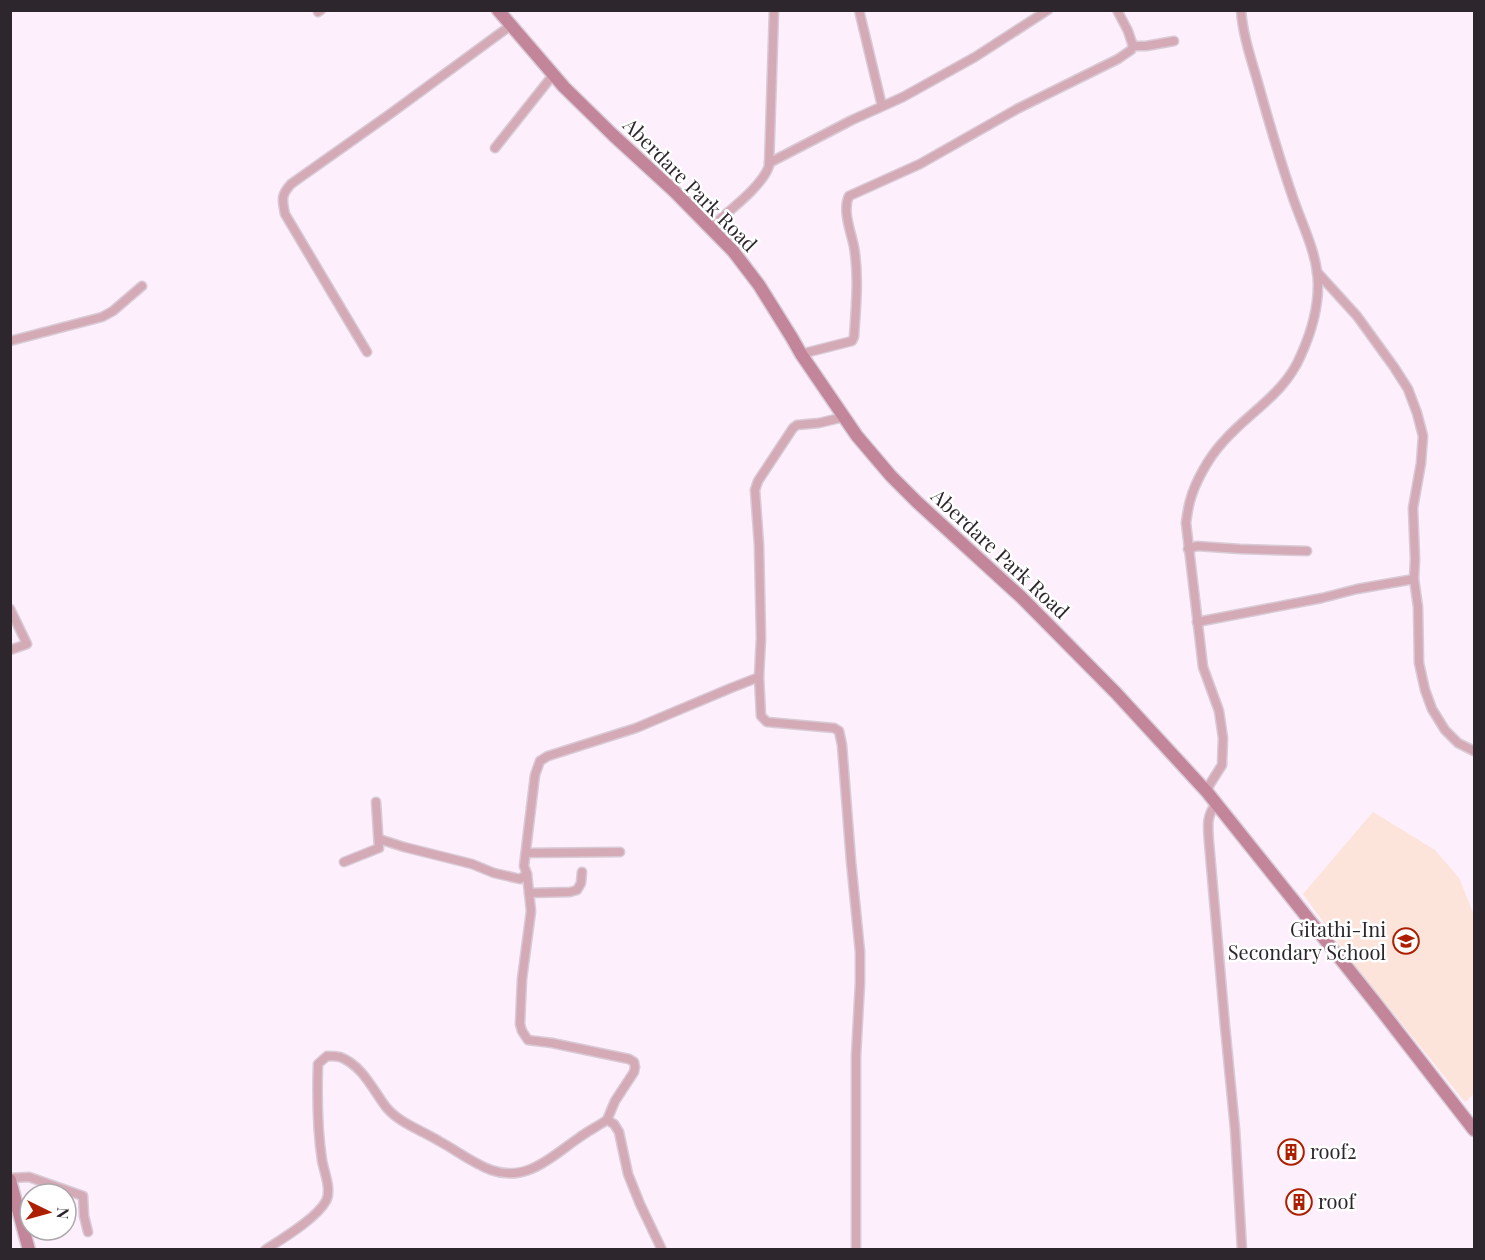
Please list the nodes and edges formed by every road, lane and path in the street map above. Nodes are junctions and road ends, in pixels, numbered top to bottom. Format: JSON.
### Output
{"nodes":[{"id":1,"x":498,"y":10,"type":"edge"},
{"id":2,"x":774,"y":10,"type":"edge"},
{"id":3,"x":859,"y":10,"type":"edge"},
{"id":4,"x":1048,"y":10,"type":"edge"},
{"id":5,"x":1117,"y":10,"type":"edge"},
{"id":6,"x":1241,"y":10,"type":"edge"},
{"id":7,"x":510,"y":26,"type":"junction"},
{"id":8,"x":1174,"y":41,"type":"dead end"},
{"id":9,"x":1133,"y":46,"type":"junction"},
{"id":10,"x":553,"y":75,"type":"junction"},
{"id":11,"x":882,"y":106,"type":"junction"},
{"id":12,"x":495,"y":148,"type":"dead end"},
{"id":13,"x":769,"y":163,"type":"junction"},
{"id":14,"x":711,"y":227,"type":"junction"},
{"id":15,"x":1317,"y":272,"type":"junction"},
{"id":16,"x":142,"y":286,"type":"dead end"},
{"id":17,"x":10,"y":341,"type":"edge"},
{"id":18,"x":367,"y":351,"type":"dead end"},
{"id":19,"x":801,"y":354,"type":"junction"},
{"id":20,"x":844,"y":417,"type":"junction"},
{"id":21,"x":1188,"y":549,"type":"junction"},
{"id":22,"x":1307,"y":551,"type":"dead end"},
{"id":23,"x":1414,"y":579,"type":"junction"},
{"id":24,"x":10,"y":609,"type":"edge"},
{"id":25,"x":1197,"y":622,"type":"junction"},
{"id":26,"x":10,"y":650,"type":"edge"},
{"id":27,"x":759,"y":677,"type":"junction"},
{"id":28,"x":1474,"y":751,"type":"edge"},
{"id":29,"x":1208,"y":792,"type":"junction"},
{"id":30,"x":376,"y":802,"type":"dead end"},
{"id":31,"x":1216,"y":804,"type":"junction"},
{"id":32,"x":379,"y":839,"type":"junction"},
{"id":33,"x":620,"y":852,"type":"dead end"},
{"id":34,"x":526,"y":853,"type":"junction"},
{"id":35,"x":344,"y":862,"type":"dead end"},
{"id":36,"x":582,"y":872,"type":"dead end"},
{"id":37,"x":527,"y":874,"type":"junction"},
{"id":38,"x":529,"y":893,"type":"junction"},
{"id":39,"x":607,"y":1120,"type":"junction"},
{"id":40,"x":1474,"y":1130,"type":"edge"},
{"id":41,"x":10,"y":1179,"type":"edge"},
{"id":42,"x":88,"y":1232,"type":"dead end"},
{"id":43,"x":29,"y":1250,"type":"edge"},
{"id":44,"x":265,"y":1250,"type":"edge"},
{"id":45,"x":662,"y":1250,"type":"edge"},
{"id":46,"x":856,"y":1250,"type":"edge"},
{"id":47,"x":1242,"y":1250,"type":"edge"}],
"edges":[{"from":1,"to":7,"type":"street","name":"Aberdare Park Road"},
{"from":2,"to":13,"type":"street"},
{"from":3,"to":11,"type":"street"},
{"from":4,"to":11,"type":"street"},
{"from":5,"to":9,"type":"street"},
{"from":6,"to":15,"type":"street"},
{"from":7,"to":10,"type":"street","name":"Aberdare Park Road"},
{"from":7,"to":18,"type":"street"},
{"from":8,"to":9,"type":"street"},
{"from":9,"to":19,"type":"street"},
{"from":10,"to":12,"type":"street"},
{"from":10,"to":14,"type":"street","name":"Aberdare Park Road"},
{"from":11,"to":13,"type":"street"},
{"from":13,"to":14,"type":"street"},
{"from":14,"to":19,"type":"street","name":"Aberdare Park Road"},
{"from":15,"to":21,"type":"street"},
{"from":15,"to":23,"type":"street"},
{"from":16,"to":17,"type":"street"},
{"from":19,"to":20,"type":"street","name":"Aberdare Park Road"},
{"from":20,"to":27,"type":"street"},
{"from":20,"to":29,"type":"street","name":"Aberdare Park Road"},
{"from":21,"to":22,"type":"street"},
{"from":21,"to":25,"type":"street"},
{"from":23,"to":25,"type":"street"},
{"from":23,"to":28,"type":"street"},
{"from":24,"to":26,"type":"street"},
{"from":25,"to":29,"type":"street"},
{"from":27,"to":34,"type":"street"},
{"from":27,"to":46,"type":"street"},
{"from":29,"to":31,"type":"street","name":"Aberdare Park Road"},
{"from":30,"to":32,"type":"street"},
{"from":31,"to":40,"type":"street","name":"Aberdare Park Road"},
{"from":31,"to":47,"type":"street"},
{"from":32,"to":35,"type":"street"},
{"from":32,"to":37,"type":"street"},
{"from":33,"to":34,"type":"street"},
{"from":34,"to":37,"type":"street"},
{"from":36,"to":38,"type":"street"},
{"from":37,"to":38,"type":"street"},
{"from":38,"to":39,"type":"street"},
{"from":39,"to":44,"type":"street"},
{"from":39,"to":45,"type":"street"},
{"from":41,"to":42,"type":"street"},
{"from":41,"to":43,"type":"street"}]}
